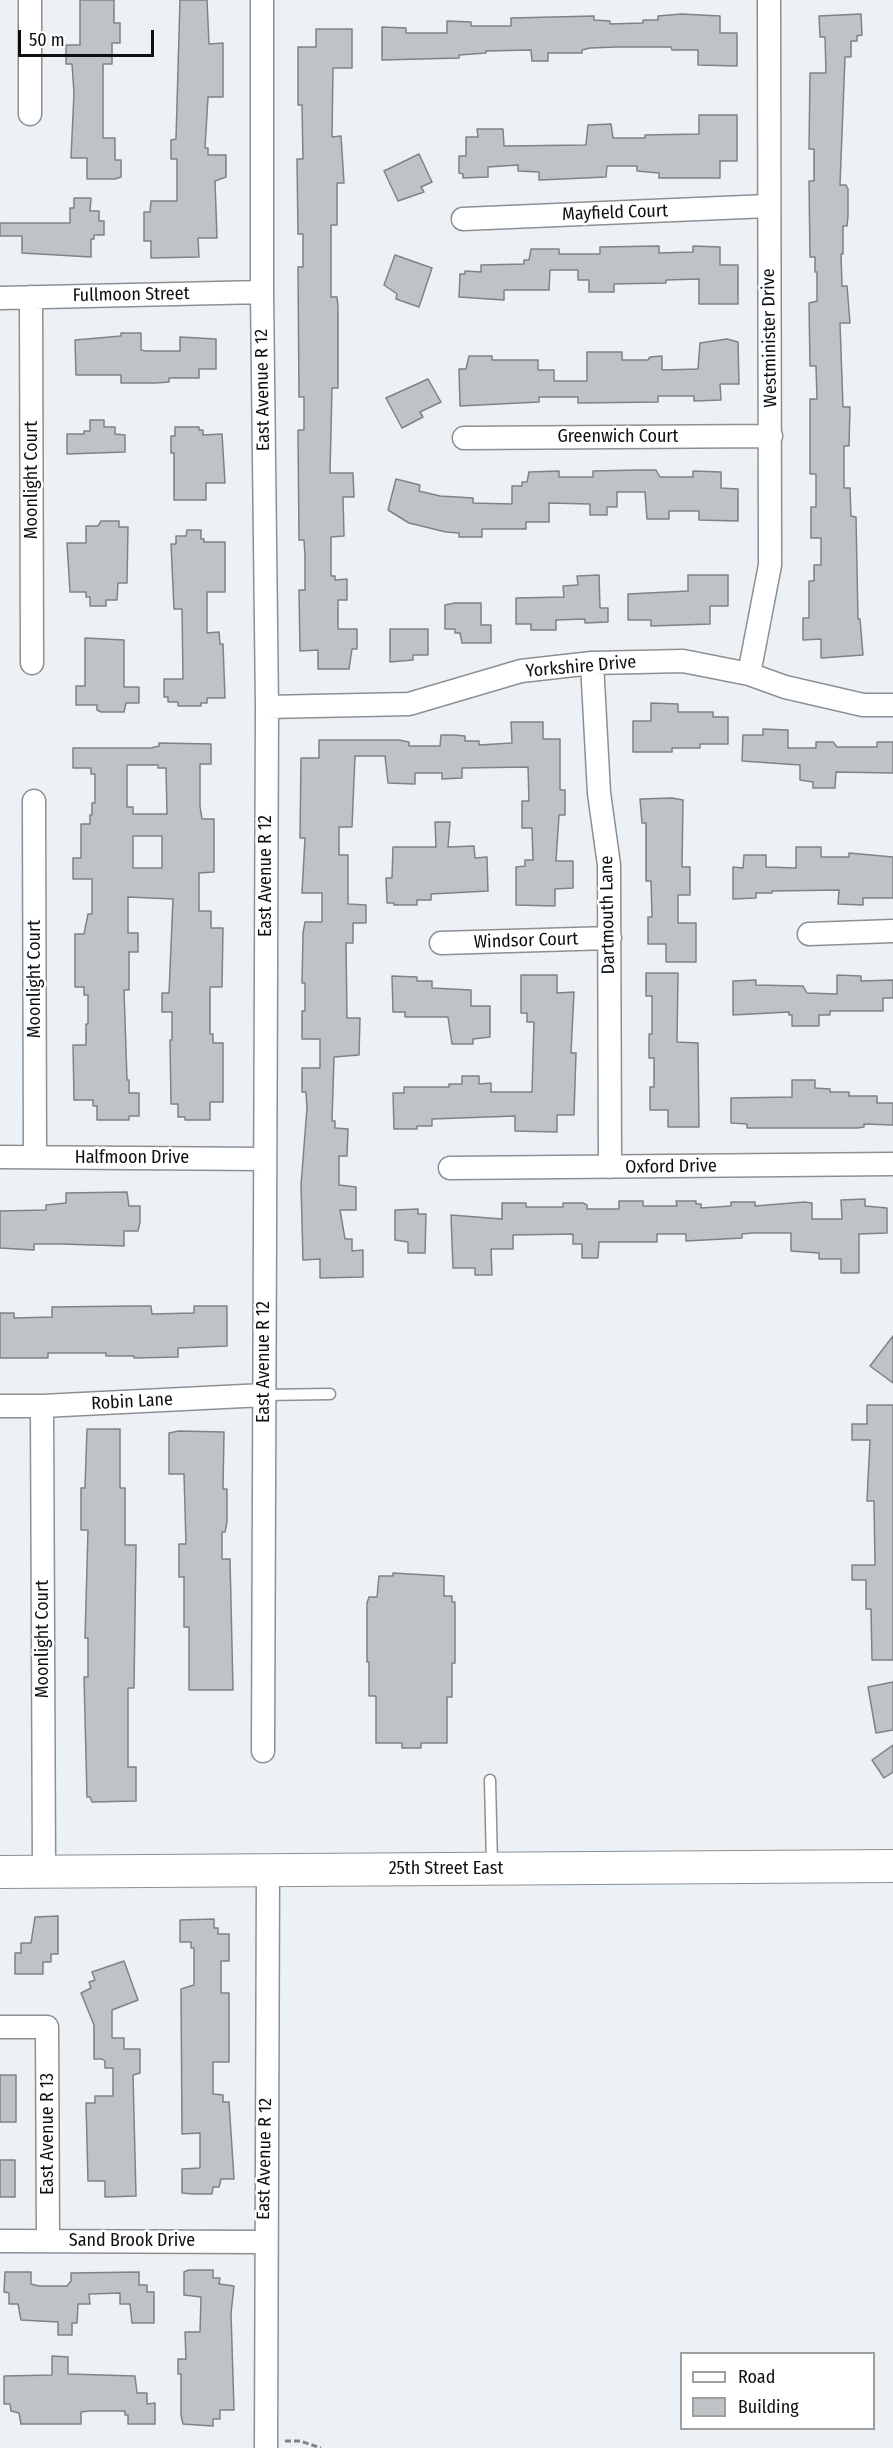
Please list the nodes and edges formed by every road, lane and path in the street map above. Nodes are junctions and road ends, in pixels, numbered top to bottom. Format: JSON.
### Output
{"nodes":[{"id":1,"x":30,"y":0,"type":"edge"},
{"id":2,"x":262,"y":0,"type":"edge"},
{"id":3,"x":769,"y":0,"type":"edge"},
{"id":4,"x":30,"y":114,"type":"dead end"},
{"id":5,"x":768,"y":206,"type":"junction"},
{"id":6,"x":463,"y":219,"type":"dead end"},
{"id":7,"x":262,"y":292,"type":"junction"},
{"id":8,"x":31,"y":297,"type":"junction"},
{"id":9,"x":0,"y":298,"type":"edge"},
{"id":10,"x":771,"y":436,"type":"junction"},
{"id":11,"x":464,"y":438,"type":"dead end"},
{"id":12,"x":32,"y":663,"type":"dead end"},
{"id":13,"x":592,"y":663,"type":"junction"},
{"id":14,"x":749,"y":674,"type":"junction"},
{"id":15,"x":893,"y":705,"type":"edge"},
{"id":16,"x":267,"y":707,"type":"junction"},
{"id":17,"x":34,"y":801,"type":"dead end"},
{"id":18,"x":893,"y":931,"type":"edge"},
{"id":19,"x":809,"y":934,"type":"dead end"},
{"id":20,"x":610,"y":938,"type":"junction"},
{"id":21,"x":441,"y":943,"type":"dead end"},
{"id":22,"x":0,"y":1157,"type":"edge"},
{"id":23,"x":35,"y":1157,"type":"junction"},
{"id":24,"x":264,"y":1159,"type":"junction"},
{"id":25,"x":893,"y":1164,"type":"edge"},
{"id":26,"x":610,"y":1167,"type":"junction"},
{"id":27,"x":450,"y":1168,"type":"dead end"},
{"id":28,"x":330,"y":1394,"type":"dead end"},
{"id":29,"x":264,"y":1395,"type":"junction"},
{"id":30,"x":0,"y":1406,"type":"edge"},
{"id":31,"x":42,"y":1406,"type":"junction"},
{"id":32,"x":263,"y":1751,"type":"dead end"},
{"id":33,"x":490,"y":1780,"type":"dead end"},
{"id":34,"x":893,"y":1866,"type":"edge"},
{"id":35,"x":492,"y":1869,"type":"junction"},
{"id":36,"x":268,"y":1870,"type":"junction"},
{"id":37,"x":0,"y":1872,"type":"edge"},
{"id":38,"x":44,"y":1872,"type":"junction"},
{"id":39,"x":0,"y":2027,"type":"edge"},
{"id":40,"x":48,"y":2240,"type":"junction"},
{"id":41,"x":0,"y":2241,"type":"edge"},
{"id":42,"x":265,"y":2242,"type":"junction"},
{"id":43,"x":266,"y":2444,"type":"edge"},
{"id":44,"x":321,"y":2448,"type":"edge"}],
"edges":[{"from":1,"to":4,"type":"street"},
{"from":2,"to":7,"type":"street","name":"East Avenue R 12"},
{"from":3,"to":5,"type":"street","name":"Westminister Drive"},
{"from":5,"to":6,"type":"street","name":"Mayfield Court"},
{"from":5,"to":10,"type":"street","name":"Westminister Drive"},
{"from":7,"to":8,"type":"street","name":"Fullmoon Street"},
{"from":7,"to":16,"type":"street","name":"East Avenue R 12"},
{"from":8,"to":9,"type":"street","name":"Fullmoon Street"},
{"from":8,"to":12,"type":"street","name":"Moonlight Court"},
{"from":10,"to":11,"type":"street","name":"Greenwich Court"},
{"from":10,"to":14,"type":"street","name":"Westminister Drive"},
{"from":13,"to":14,"type":"street","name":"Yorkshire Drive"},
{"from":13,"to":16,"type":"street","name":"Yorkshire Drive"},
{"from":13,"to":20,"type":"street","name":"Dartmouth Lane"},
{"from":14,"to":15,"type":"street","name":"Yorkshire Drive"},
{"from":16,"to":24,"type":"street","name":"East Avenue R 12"},
{"from":17,"to":23,"type":"street","name":"Moonlight Court"},
{"from":18,"to":19,"type":"street"},
{"from":20,"to":21,"type":"street","name":"Windsor Court"},
{"from":20,"to":26,"type":"street","name":"Dartmouth Lane"},
{"from":22,"to":23,"type":"street","name":"Halfmoon Drive"},
{"from":23,"to":24,"type":"street","name":"Halfmoon Drive"},
{"from":24,"to":29,"type":"street","name":"East Avenue R 12"},
{"from":25,"to":26,"type":"street","name":"Oxford Drive"},
{"from":26,"to":27,"type":"street","name":"Oxford Drive"},
{"from":28,"to":29,"type":"lane"},
{"from":29,"to":31,"type":"street","name":"Robin Lane"},
{"from":29,"to":32,"type":"street","name":"East Avenue R 12"},
{"from":30,"to":31,"type":"street","name":"Robin Lane"},
{"from":31,"to":38,"type":"street","name":"Moonlight Court"},
{"from":33,"to":35,"type":"lane"},
{"from":34,"to":35,"type":"main road","name":"25th Street East"},
{"from":35,"to":36,"type":"main road","name":"25th Street East"},
{"from":36,"to":38,"type":"main road","name":"25th Street East"},
{"from":36,"to":42,"type":"street","name":"East Avenue R 12"},
{"from":37,"to":38,"type":"main road","name":"25th Street East"},
{"from":39,"to":40,"type":"street","name":"East Avenue R 13"},
{"from":40,"to":41,"type":"street","name":"Sand Brook Drive"},
{"from":40,"to":42,"type":"street","name":"Sand Brook Drive"},
{"from":42,"to":43,"type":"street","name":"East Avenue R 12"},
{"from":43,"to":44,"type":"path"}]}
